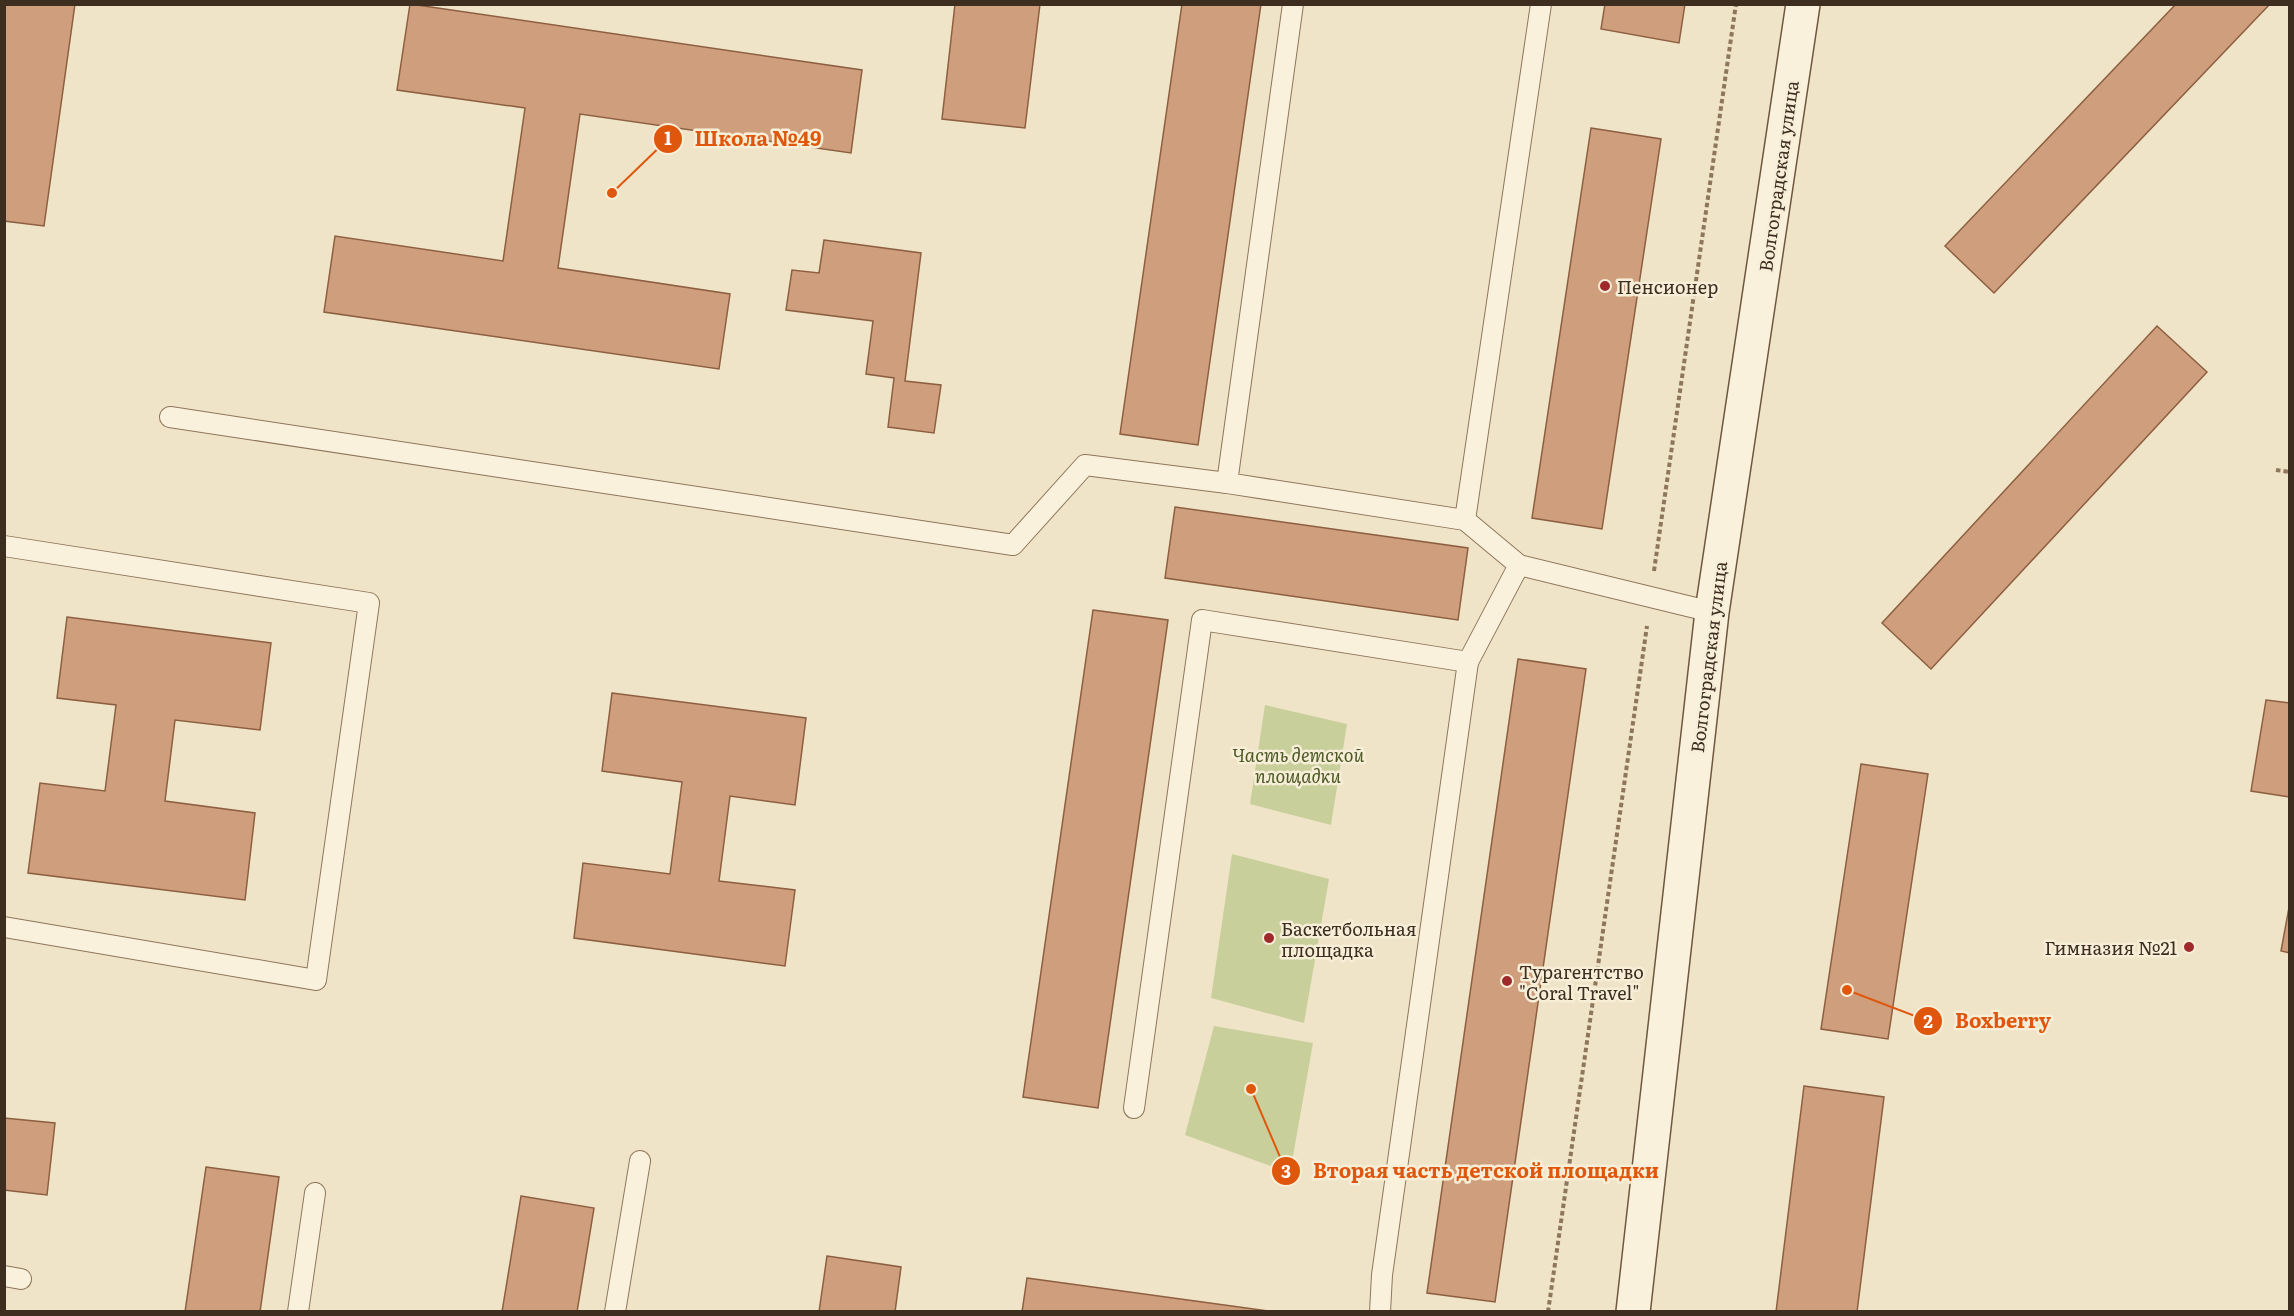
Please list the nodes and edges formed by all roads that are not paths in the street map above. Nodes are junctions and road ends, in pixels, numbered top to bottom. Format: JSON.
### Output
{"nodes":[{"id":1,"x":1293,"y":4,"type":"edge"},
{"id":2,"x":1541,"y":4,"type":"edge"},
{"id":3,"x":1803,"y":4,"type":"edge"},
{"id":4,"x":170,"y":417,"type":"dead end"},
{"id":5,"x":1227,"y":483,"type":"junction"},
{"id":6,"x":1465,"y":520,"type":"junction"},
{"id":7,"x":4,"y":546,"type":"edge"},
{"id":8,"x":1519,"y":565,"type":"junction"},
{"id":9,"x":1712,"y":612,"type":"junction"},
{"id":10,"x":1468,"y":662,"type":"junction"},
{"id":11,"x":4,"y":927,"type":"edge"},
{"id":12,"x":1134,"y":1108,"type":"dead end"},
{"id":13,"x":640,"y":1161,"type":"dead end"},
{"id":14,"x":315,"y":1193,"type":"dead end"},
{"id":15,"x":298,"y":1311,"type":"edge"},
{"id":16,"x":615,"y":1311,"type":"edge"},
{"id":17,"x":1380,"y":1311,"type":"edge"},
{"id":18,"x":1633,"y":1311,"type":"edge"}],
"edges":[{"from":1,"to":5,"type":"lane"},
{"from":2,"to":6,"type":"lane"},
{"from":3,"to":9,"type":"main road","name":"Волгоградская улица"},
{"from":4,"to":5,"type":"lane"},
{"from":5,"to":6,"type":"lane"},
{"from":6,"to":8,"type":"lane"},
{"from":7,"to":11,"type":"lane"},
{"from":8,"to":9,"type":"lane"},
{"from":8,"to":10,"type":"lane"},
{"from":9,"to":18,"type":"main road","name":"Волгоградская улица"},
{"from":10,"to":12,"type":"lane"},
{"from":10,"to":17,"type":"lane"},
{"from":13,"to":16,"type":"lane"},
{"from":14,"to":15,"type":"lane"}]}
